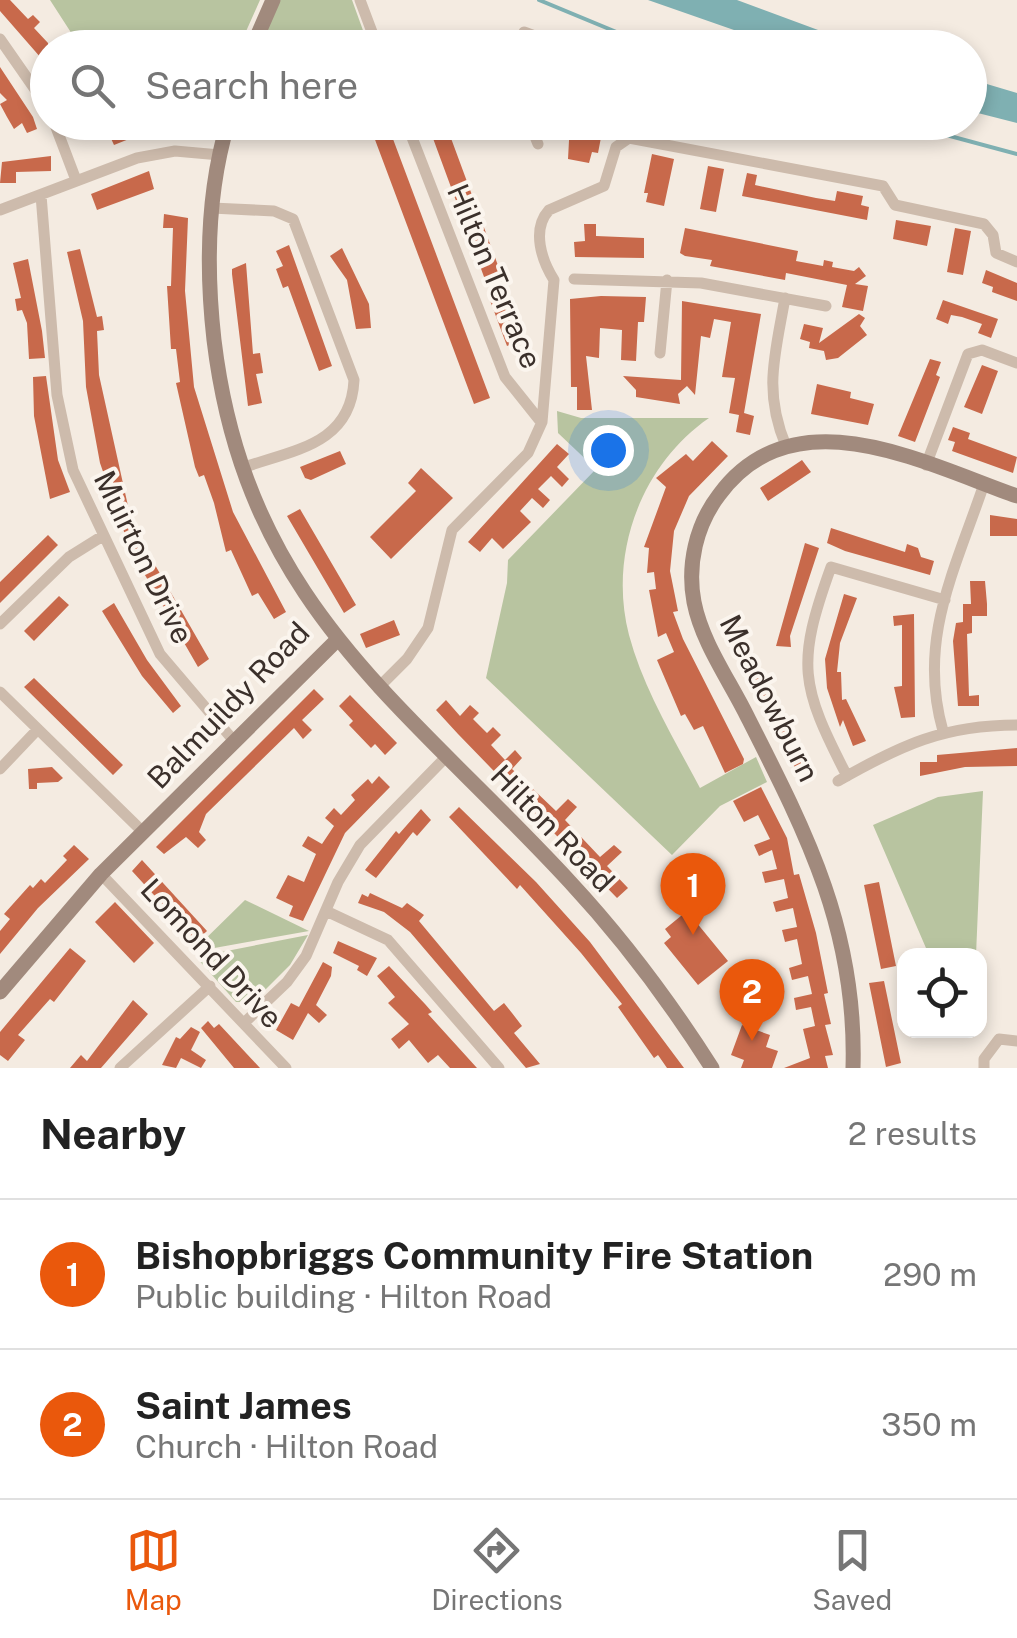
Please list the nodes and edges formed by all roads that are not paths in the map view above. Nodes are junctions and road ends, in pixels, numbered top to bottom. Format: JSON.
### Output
{"nodes":[{"id":1,"x":273,"y":0,"type":"edge"},
{"id":2,"x":360,"y":0,"type":"edge"},
{"id":3,"x":260,"y":30,"type":"edge"},
{"id":4,"x":371,"y":30,"type":"edge"},
{"id":5,"x":0,"y":39,"type":"edge"},
{"id":6,"x":30,"y":82,"type":"edge"},
{"id":7,"x":61,"y":140,"type":"edge"},
{"id":8,"x":224,"y":140,"type":"edge"},
{"id":9,"x":413,"y":140,"type":"edge"},
{"id":10,"x":536,"y":140,"type":"edge"},
{"id":11,"x":626,"y":140,"type":"edge"},
{"id":12,"x":640,"y":140,"type":"edge"},
{"id":13,"x":538,"y":144,"type":"dead end"},
{"id":14,"x":220,"y":155,"type":"junction"},
{"id":15,"x":76,"y":180,"type":"junction"},
{"id":16,"x":40,"y":195,"type":"junction"},
{"id":17,"x":212,"y":208,"type":"junction"},
{"id":18,"x":0,"y":210,"type":"edge"},
{"id":19,"x":1017,"y":262,"type":"edge"},
{"id":20,"x":565,"y":279,"type":"junction"},
{"id":21,"x":667,"y":280,"type":"junction"},
{"id":22,"x":785,"y":298,"type":"junction"},
{"id":23,"x":826,"y":306,"type":"dead end"},
{"id":24,"x":660,"y":353,"type":"dead end"},
{"id":25,"x":1017,"y":362,"type":"edge"},
{"id":26,"x":542,"y":422,"type":"junction"},
{"id":27,"x":786,"y":446,"type":"junction"},
{"id":28,"x":926,"y":465,"type":"junction"},
{"id":29,"x":242,"y":468,"type":"junction"},
{"id":30,"x":984,"y":484,"type":"junction"},
{"id":31,"x":1017,"y":496,"type":"edge"},
{"id":32,"x":101,"y":538,"type":"junction"},
{"id":33,"x":945,"y":600,"type":"junction"},
{"id":34,"x":0,"y":624,"type":"edge"},
{"id":35,"x":336,"y":641,"type":"junction"},
{"id":36,"x":378,"y":688,"type":"junction"},
{"id":37,"x":0,"y":692,"type":"edge"},
{"id":38,"x":1017,"y":725,"type":"edge"},
{"id":39,"x":38,"y":729,"type":"junction"},
{"id":40,"x":943,"y":731,"type":"junction"},
{"id":41,"x":234,"y":740,"type":"junction"},
{"id":42,"x":446,"y":757,"type":"junction"},
{"id":43,"x":0,"y":768,"type":"edge"},
{"id":44,"x":142,"y":831,"type":"junction"},
{"id":45,"x":101,"y":874,"type":"junction"},
{"id":46,"x":326,"y":911,"type":"junction"},
{"id":47,"x":210,"y":986,"type":"junction"},
{"id":48,"x":0,"y":992,"type":"edge"},
{"id":49,"x":244,"y":1023,"type":"junction"},
{"id":50,"x":1017,"y":1041,"type":"edge"},
{"id":51,"x":120,"y":1068,"type":"edge"},
{"id":52,"x":286,"y":1068,"type":"edge"},
{"id":53,"x":499,"y":1068,"type":"edge"},
{"id":54,"x":712,"y":1068,"type":"edge"},
{"id":55,"x":853,"y":1068,"type":"edge"},
{"id":56,"x":984,"y":1068,"type":"edge"}],
"edges":[{"from":1,"to":3,"type":"street"},
{"from":2,"to":4,"type":"street"},
{"from":5,"to":6,"type":"street"},
{"from":7,"to":15,"type":"street"},
{"from":8,"to":14,"type":"street","name":"Balmuildy Road"},
{"from":9,"to":26,"type":"street","name":"Hilton Terrace"},
{"from":10,"to":13,"type":"street"},
{"from":11,"to":20,"type":"street"},
{"from":12,"to":19,"type":"street"},
{"from":14,"to":15,"type":"street"},
{"from":14,"to":17,"type":"street","name":"Balmuildy Road"},
{"from":15,"to":16,"type":"street"},
{"from":16,"to":18,"type":"street"},
{"from":16,"to":32,"type":"street","name":"Muirton Drive"},
{"from":17,"to":29,"type":"street","name":"Balmuildy Road"},
{"from":17,"to":29,"type":"street"},
{"from":20,"to":21,"type":"street"},
{"from":20,"to":26,"type":"street"},
{"from":21,"to":22,"type":"street"},
{"from":21,"to":24,"type":"street"},
{"from":22,"to":23,"type":"street"},
{"from":22,"to":27,"type":"street"},
{"from":25,"to":28,"type":"street"},
{"from":26,"to":36,"type":"street"},
{"from":27,"to":28,"type":"street","name":"Meadowburn"},
{"from":27,"to":55,"type":"street","name":"Meadowburn"},
{"from":28,"to":30,"type":"street","name":"Meadowburn"},
{"from":29,"to":35,"type":"street","name":"Balmuildy Road"},
{"from":30,"to":31,"type":"street","name":"Meadowburn"},
{"from":30,"to":33,"type":"street"},
{"from":32,"to":34,"type":"street"},
{"from":32,"to":41,"type":"street","name":"Muirton Drive"},
{"from":33,"to":40,"type":"street"},
{"from":33,"to":40,"type":"street"},
{"from":35,"to":36,"type":"street","name":"Hilton Road"},
{"from":35,"to":41,"type":"street","name":"Balmuildy Road"},
{"from":36,"to":42,"type":"street","name":"Hilton Road"},
{"from":37,"to":39,"type":"street"},
{"from":38,"to":40,"type":"street"},
{"from":39,"to":43,"type":"street"},
{"from":39,"to":44,"type":"street"},
{"from":41,"to":44,"type":"street","name":"Balmuildy Road"},
{"from":42,"to":46,"type":"street"},
{"from":42,"to":54,"type":"street","name":"Hilton Road"},
{"from":44,"to":45,"type":"street","name":"Balmuildy Road"},
{"from":45,"to":47,"type":"street","name":"Lomond Drive"},
{"from":45,"to":48,"type":"street","name":"Balmuildy Road"},
{"from":46,"to":49,"type":"street"},
{"from":46,"to":53,"type":"street"},
{"from":47,"to":49,"type":"street","name":"Lomond Drive"},
{"from":47,"to":51,"type":"street"},
{"from":49,"to":52,"type":"street","name":"Lomond Drive"},
{"from":50,"to":56,"type":"street"}]}
